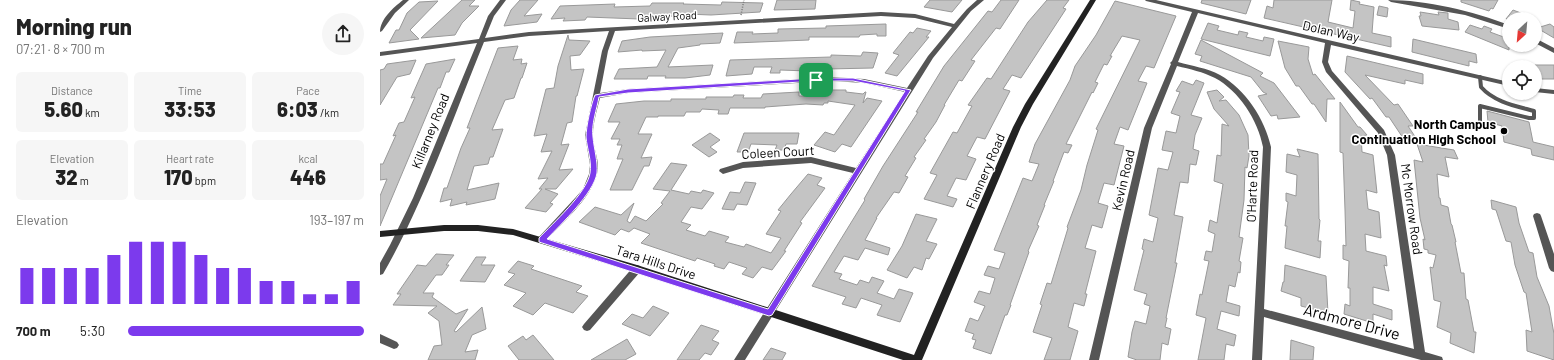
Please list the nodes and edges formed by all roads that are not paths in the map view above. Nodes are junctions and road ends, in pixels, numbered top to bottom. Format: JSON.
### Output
{"nodes":[{"id":1,"x":406,"y":0,"type":"edge"},
{"id":2,"x":503,"y":0,"type":"edge"},
{"id":3,"x":981,"y":0,"type":"edge"},
{"id":4,"x":1093,"y":0,"type":"edge"},
{"id":5,"x":1148,"y":0,"type":"edge"},
{"id":6,"x":1391,"y":0,"type":"edge"},
{"id":7,"x":1196,"y":11,"type":"junction"},
{"id":8,"x":1502,"y":25,"type":"edge"},
{"id":9,"x":956,"y":26,"type":"junction"},
{"id":10,"x":613,"y":29,"type":"junction"},
{"id":11,"x":380,"y":30,"type":"edge"},
{"id":12,"x":480,"y":40,"type":"junction"},
{"id":13,"x":1328,"y":42,"type":"junction"},
{"id":14,"x":1542,"y":44,"type":"edge"},
{"id":15,"x":1554,"y":51,"type":"edge"},
{"id":16,"x":380,"y":54,"type":"edge"},
{"id":17,"x":1173,"y":63,"type":"junction"},
{"id":18,"x":1480,"y":77,"type":"junction"},
{"id":19,"x":1502,"y":82,"type":"edge"},
{"id":20,"x":908,"y":90,"type":"junction"},
{"id":21,"x":1542,"y":91,"type":"edge"},
{"id":22,"x":1554,"y":92,"type":"edge"},
{"id":23,"x":597,"y":96,"type":"junction"},
{"id":24,"x":1480,"y":121,"type":"dead end"},
{"id":25,"x":722,"y":171,"type":"dead end"},
{"id":26,"x":858,"y":171,"type":"junction"},
{"id":27,"x":1537,"y":216,"type":"dead end"},
{"id":28,"x":402,"y":231,"type":"junction"},
{"id":29,"x":380,"y":234,"type":"edge"},
{"id":30,"x":541,"y":240,"type":"junction"},
{"id":31,"x":1554,"y":268,"type":"edge"},
{"id":32,"x":636,"y":270,"type":"junction"},
{"id":33,"x":380,"y":271,"type":"edge"},
{"id":34,"x":1259,"y":312,"type":"junction"},
{"id":35,"x":769,"y":313,"type":"junction"},
{"id":36,"x":587,"y":327,"type":"dead end"},
{"id":37,"x":380,"y":338,"type":"edge"},
{"id":38,"x":394,"y":345,"type":"dead end"},
{"id":39,"x":1420,"y":354,"type":"junction"},
{"id":40,"x":739,"y":360,"type":"edge"},
{"id":41,"x":917,"y":360,"type":"edge"},
{"id":42,"x":1094,"y":360,"type":"edge"},
{"id":43,"x":1257,"y":360,"type":"edge"},
{"id":44,"x":1438,"y":360,"type":"edge"}],
"edges":[{"from":1,"to":11,"type":"street"},
{"from":2,"to":12,"type":"street","name":"Killarney Road"},
{"from":3,"to":9,"type":"street"},
{"from":4,"to":41,"type":"street","name":"Flannery Road"},
{"from":5,"to":7,"type":"street","name":"Dolan Way"},
{"from":6,"to":8,"type":"street"},
{"from":7,"to":13,"type":"street","name":"Dolan Way"},
{"from":7,"to":17,"type":"street","name":"Kevin Road"},
{"from":9,"to":10,"type":"street","name":"Galway Road"},
{"from":9,"to":20,"type":"street"},
{"from":10,"to":12,"type":"street","name":"Galway Road"},
{"from":10,"to":23,"type":"street"},
{"from":12,"to":16,"type":"street","name":"Galway Road"},
{"from":12,"to":28,"type":"street","name":"Killarney Road"},
{"from":13,"to":18,"type":"street","name":"Dolan Way"},
{"from":13,"to":39,"type":"street","name":"Mc Morrow Road"},
{"from":14,"to":15,"type":"street"},
{"from":17,"to":34,"type":"street","name":"O'Harte Road"},
{"from":17,"to":42,"type":"street","name":"Kevin Road"},
{"from":18,"to":19,"type":"street","name":"Dolan Way"},
{"from":18,"to":24,"type":"lane"},
{"from":20,"to":23,"type":"street"},
{"from":20,"to":26,"type":"street"},
{"from":21,"to":22,"type":"street"},
{"from":23,"to":30,"type":"street"},
{"from":25,"to":26,"type":"street","name":"Coleen Court"},
{"from":26,"to":35,"type":"street"},
{"from":27,"to":31,"type":"street"},
{"from":28,"to":29,"type":"street","name":"Tara Hills Drive"},
{"from":28,"to":30,"type":"street","name":"Tara Hills Drive"},
{"from":28,"to":33,"type":"street","name":"Killarney Road"},
{"from":30,"to":32,"type":"street","name":"Tara Hills Drive"},
{"from":32,"to":35,"type":"street","name":"Tara Hills Drive"},
{"from":32,"to":36,"type":"street"},
{"from":34,"to":39,"type":"street","name":"Ardmore Drive"},
{"from":34,"to":43,"type":"street","name":"O'Harte Road"},
{"from":35,"to":40,"type":"street"},
{"from":35,"to":41,"type":"street","name":"Tara Hills Drive"},
{"from":37,"to":38,"type":"street"},
{"from":39,"to":44,"type":"street","name":"Ardmore Drive"}]}
